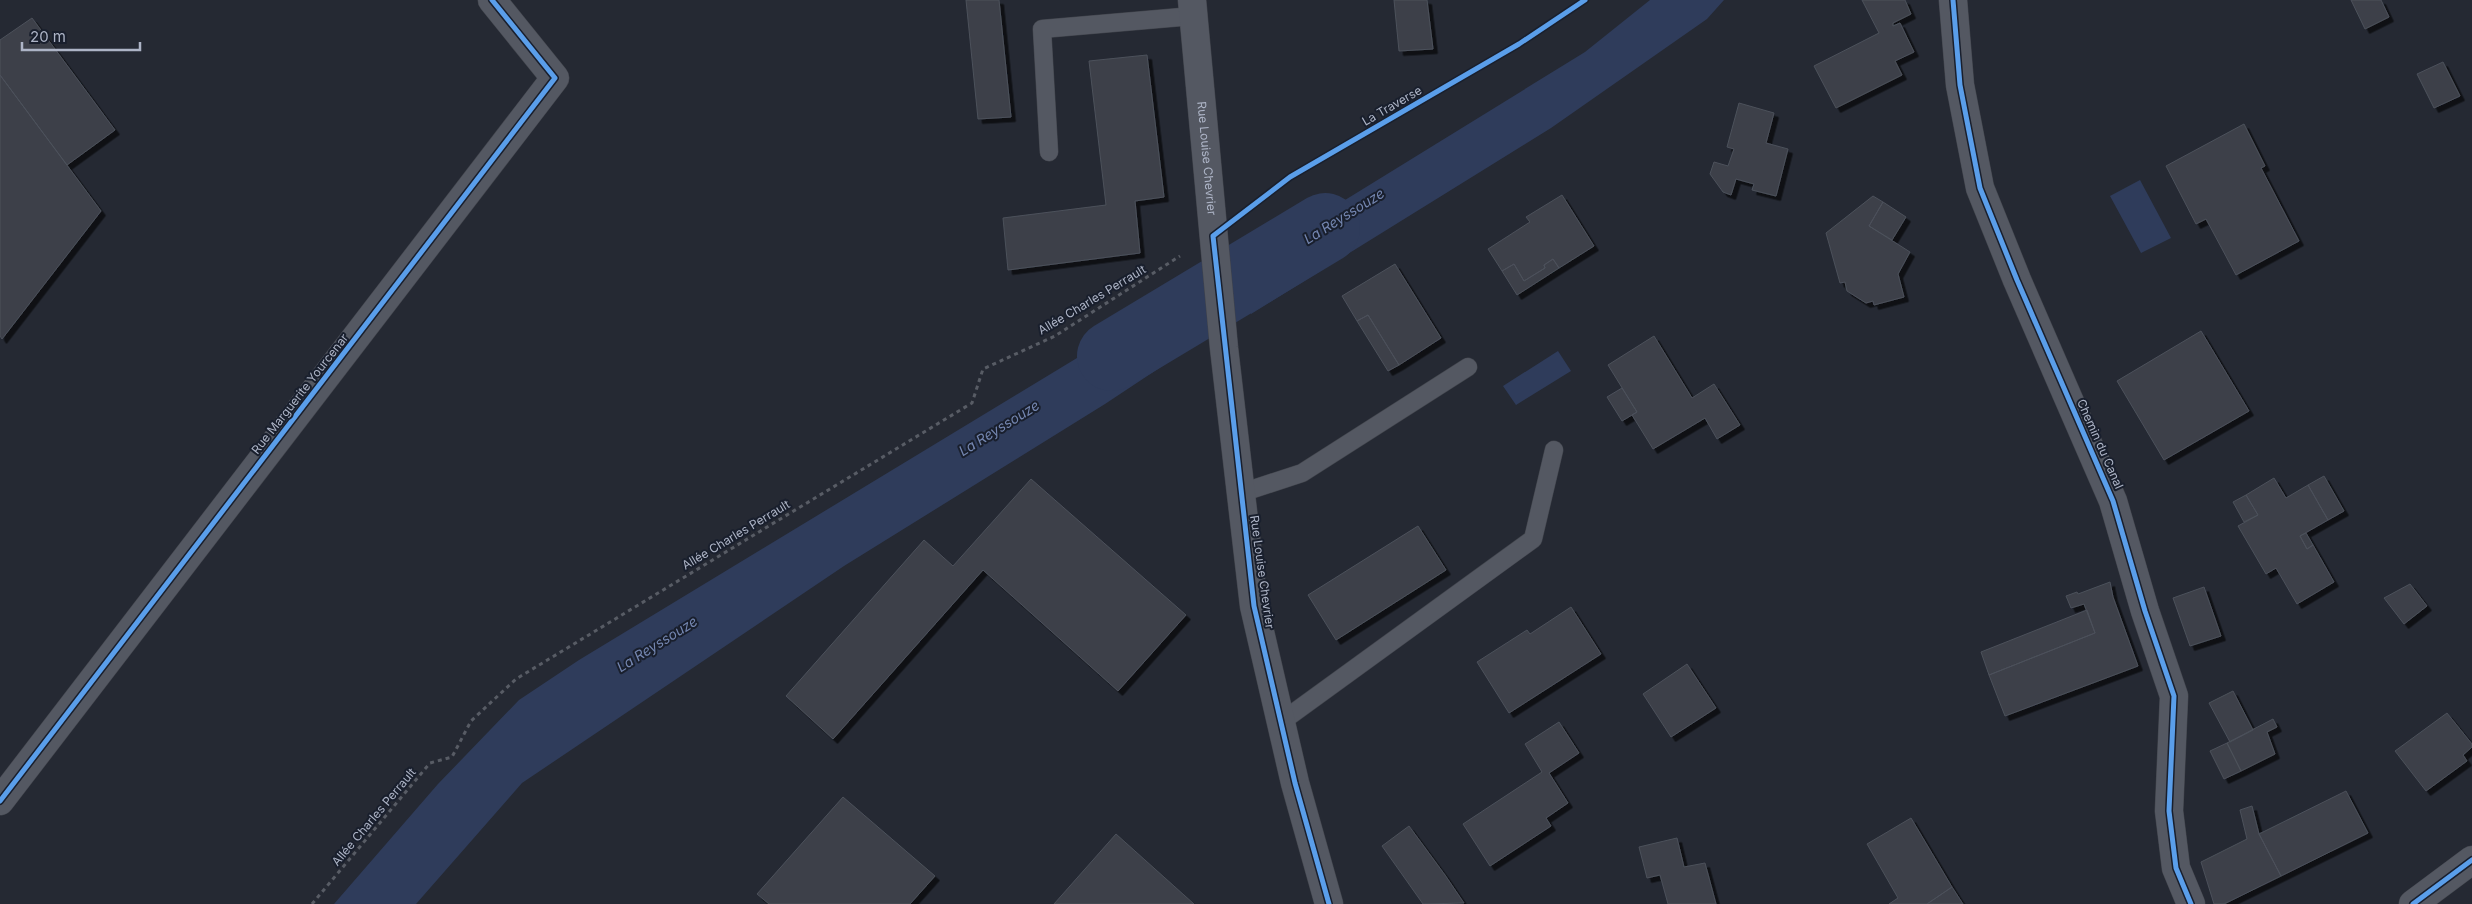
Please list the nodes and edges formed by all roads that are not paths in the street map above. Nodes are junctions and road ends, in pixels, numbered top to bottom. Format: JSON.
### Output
{"nodes":[{"id":1,"x":492,"y":0,"type":"edge"},
{"id":2,"x":1953,"y":0,"type":"edge"},
{"id":3,"x":1192,"y":8,"type":"edge"},
{"id":4,"x":1049,"y":152,"type":"dead end"},
{"id":5,"x":1468,"y":367,"type":"dead end"},
{"id":6,"x":1554,"y":450,"type":"dead end"},
{"id":7,"x":1241,"y":493,"type":"junction"},
{"id":8,"x":1280,"y":722,"type":"junction"},
{"id":9,"x":0,"y":801,"type":"edge"},
{"id":10,"x":2472,"y":860,"type":"edge"},
{"id":11,"x":1328,"y":904,"type":"edge"},
{"id":12,"x":2191,"y":904,"type":"edge"},
{"id":13,"x":2413,"y":904,"type":"edge"}],
"edges":[{"from":1,"to":9,"type":"street","name":"Rue Marguerite Yourcenar"},
{"from":2,"to":12,"type":"street","name":"Chemin du Canal"},
{"from":3,"to":4,"type":"lane"},
{"from":3,"to":7,"type":"street","name":"Rue Louise Chevrier"},
{"from":5,"to":7,"type":"lane"},
{"from":6,"to":8,"type":"lane"},
{"from":7,"to":8,"type":"street","name":"Rue Louise Chevrier"},
{"from":8,"to":11,"type":"street","name":"Rue Louise Chevrier"},
{"from":10,"to":13,"type":"street"}]}
